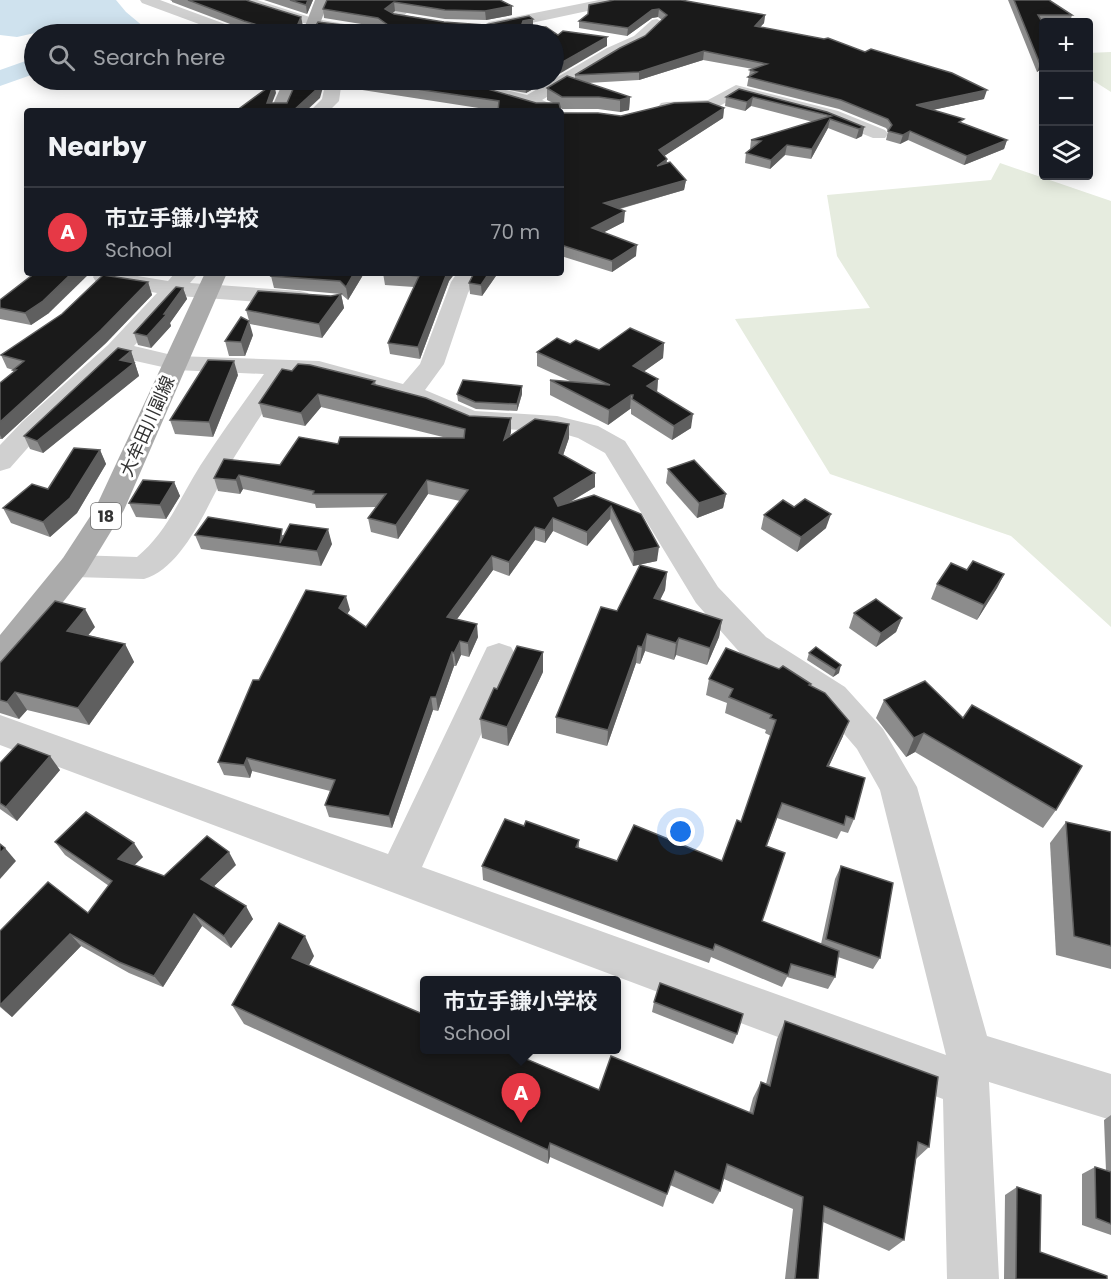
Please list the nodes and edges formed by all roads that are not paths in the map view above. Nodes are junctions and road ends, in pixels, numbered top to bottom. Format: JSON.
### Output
{"nodes":[{"id":1,"x":147,"y":0,"type":"edge"},
{"id":2,"x":242,"y":0,"type":"edge"},
{"id":3,"x":287,"y":0,"type":"edge"},
{"id":4,"x":412,"y":0,"type":"edge"},
{"id":5,"x":553,"y":0,"type":"edge"},
{"id":6,"x":620,"y":0,"type":"edge"},
{"id":7,"x":537,"y":3,"type":"dead end"},
{"id":8,"x":316,"y":16,"type":"edge"},
{"id":9,"x":392,"y":19,"type":"junction"},
{"id":10,"x":412,"y":20,"type":"edge"},
{"id":11,"x":657,"y":23,"type":"edge"},
{"id":12,"x":211,"y":24,"type":"edge"},
{"id":13,"x":341,"y":24,"type":"edge"},
{"id":14,"x":385,"y":24,"type":"edge"},
{"id":15,"x":512,"y":24,"type":"edge"},
{"id":16,"x":600,"y":38,"type":"edge"},
{"id":17,"x":629,"y":43,"type":"junction"},
{"id":18,"x":564,"y":81,"type":"edge"},
{"id":19,"x":288,"y":90,"type":"edge"},
{"id":20,"x":332,"y":90,"type":"edge"},
{"id":21,"x":482,"y":90,"type":"edge"},
{"id":22,"x":548,"y":90,"type":"edge"},
{"id":23,"x":529,"y":101,"type":"junction"},
{"id":24,"x":280,"y":108,"type":"edge"},
{"id":25,"x":322,"y":108,"type":"edge"},
{"id":26,"x":546,"y":108,"type":"edge"},
{"id":27,"x":652,"y":110,"type":"edge"},
{"id":28,"x":879,"y":134,"type":"dead end"},
{"id":29,"x":466,"y":276,"type":"edge"},
{"id":30,"x":197,"y":282,"type":"edge"},
{"id":31,"x":86,"y":294,"type":"edge"},
{"id":32,"x":323,"y":300,"type":"edge"},
{"id":33,"x":117,"y":350,"type":"junction"},
{"id":34,"x":176,"y":363,"type":"junction"},
{"id":35,"x":280,"y":369,"type":"junction"},
{"id":36,"x":409,"y":393,"type":"junction"},
{"id":37,"x":0,"y":462,"type":"edge"},
{"id":38,"x":74,"y":566,"type":"junction"},
{"id":39,"x":500,"y":656,"type":"dead end"},
{"id":40,"x":0,"y":658,"type":"edge"},
{"id":41,"x":0,"y":730,"type":"edge"},
{"id":42,"x":399,"y":876,"type":"junction"},
{"id":43,"x":967,"y":1069,"type":"junction"},
{"id":44,"x":1111,"y":1097,"type":"edge"},
{"id":45,"x":973,"y":1279,"type":"edge"}],
"edges":[{"from":1,"to":12,"type":"street"},
{"from":2,"to":8,"type":"street"},
{"from":3,"to":8,"type":"street"},
{"from":4,"to":9,"type":"street"},
{"from":5,"to":7,"type":"street"},
{"from":6,"to":15,"type":"street"},
{"from":8,"to":9,"type":"street"},
{"from":8,"to":13,"type":"street"},
{"from":9,"to":10,"type":"street"},
{"from":9,"to":14,"type":"street"},
{"from":11,"to":17,"type":"street"},
{"from":16,"to":17,"type":"street"},
{"from":17,"to":18,"type":"street"},
{"from":19,"to":24,"type":"main road"},
{"from":20,"to":25,"type":"street"},
{"from":21,"to":23,"type":"street"},
{"from":22,"to":23,"type":"street"},
{"from":23,"to":26,"type":"street"},
{"from":27,"to":28,"type":"street"},
{"from":29,"to":36,"type":"street"},
{"from":30,"to":31,"type":"street"},
{"from":30,"to":32,"type":"street"},
{"from":30,"to":33,"type":"street"},
{"from":30,"to":34,"type":"main road","name":"大牟田川副線","number":"18"},
{"from":33,"to":34,"type":"street"},
{"from":33,"to":37,"type":"street"},
{"from":34,"to":35,"type":"street"},
{"from":34,"to":38,"type":"main road","name":"大牟田川副線","number":"18"},
{"from":35,"to":36,"type":"street"},
{"from":35,"to":38,"type":"street"},
{"from":36,"to":43,"type":"street"},
{"from":38,"to":40,"type":"main road","name":"大牟田川副線","number":"18"},
{"from":39,"to":42,"type":"street"},
{"from":41,"to":42,"type":"street"},
{"from":42,"to":43,"type":"street"},
{"from":43,"to":44,"type":"street"},
{"from":43,"to":45,"type":"street"}]}
